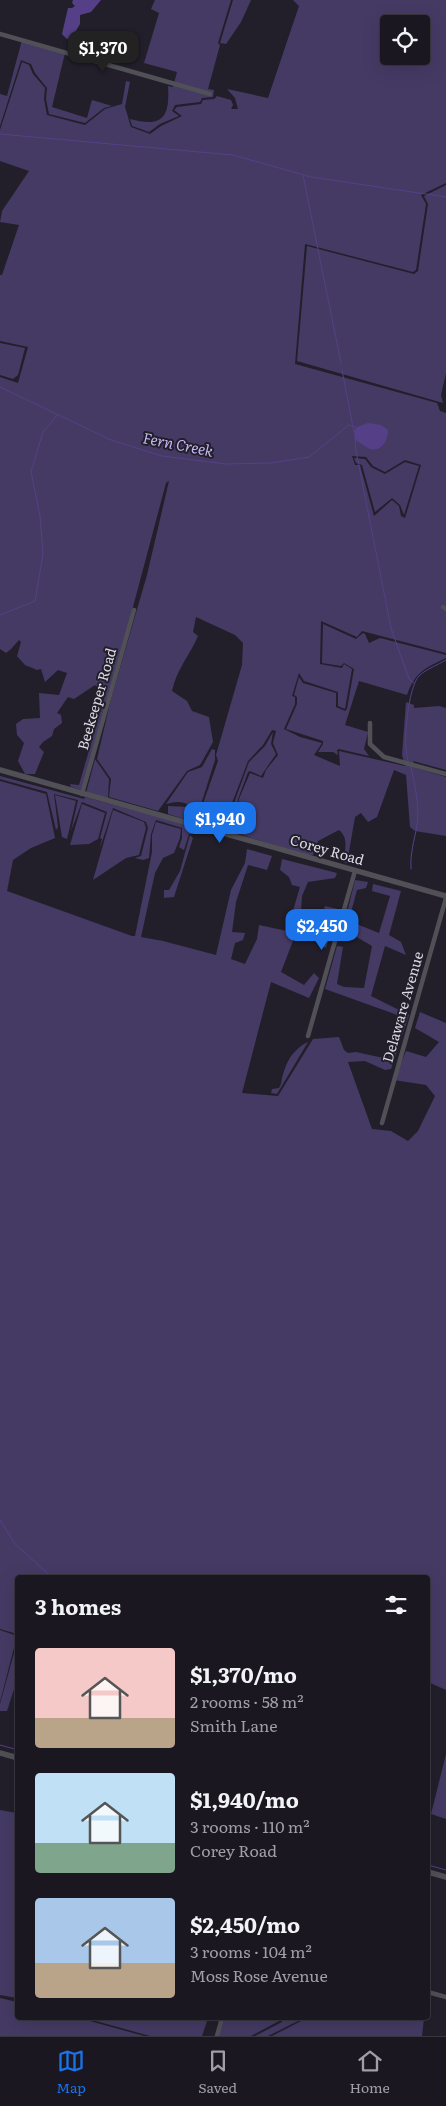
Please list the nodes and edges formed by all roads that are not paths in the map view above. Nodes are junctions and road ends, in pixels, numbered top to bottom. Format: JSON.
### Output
{"nodes":[{"id":1,"x":0,"y":34,"type":"edge"},
{"id":2,"x":210,"y":94,"type":"dead end"},
{"id":3,"x":134,"y":610,"type":"dead end"},
{"id":4,"x":370,"y":723,"type":"dead end"},
{"id":5,"x":0,"y":770,"type":"edge"},
{"id":6,"x":446,"y":774,"type":"edge"},
{"id":7,"x":82,"y":794,"type":"junction"},
{"id":8,"x":355,"y":871,"type":"junction"},
{"id":9,"x":446,"y":897,"type":"edge"},
{"id":10,"x":308,"y":1036,"type":"dead end"},
{"id":11,"x":382,"y":1123,"type":"dead end"},
{"id":12,"x":0,"y":1753,"type":"edge"},
{"id":13,"x":15,"y":1757,"type":"edge"},
{"id":14,"x":430,"y":1873,"type":"edge"},
{"id":15,"x":446,"y":1877,"type":"edge"},
{"id":16,"x":430,"y":1993,"type":"edge"},
{"id":17,"x":446,"y":1997,"type":"edge"},
{"id":18,"x":221,"y":2020,"type":"edge"},
{"id":19,"x":217,"y":2036,"type":"edge"}],
"edges":[{"from":1,"to":2,"type":"street"},
{"from":3,"to":7,"type":"street","name":"Beekeeper Road"},
{"from":4,"to":6,"type":"street"},
{"from":5,"to":7,"type":"street","name":"Corey Road"},
{"from":7,"to":8,"type":"street","name":"Corey Road"},
{"from":8,"to":9,"type":"street","name":"Corey Road"},
{"from":8,"to":10,"type":"street"},
{"from":9,"to":11,"type":"street","name":"Delaware Avenue"},
{"from":12,"to":13,"type":"street"},
{"from":14,"to":15,"type":"street"},
{"from":16,"to":17,"type":"street"},
{"from":18,"to":19,"type":"street"}]}
